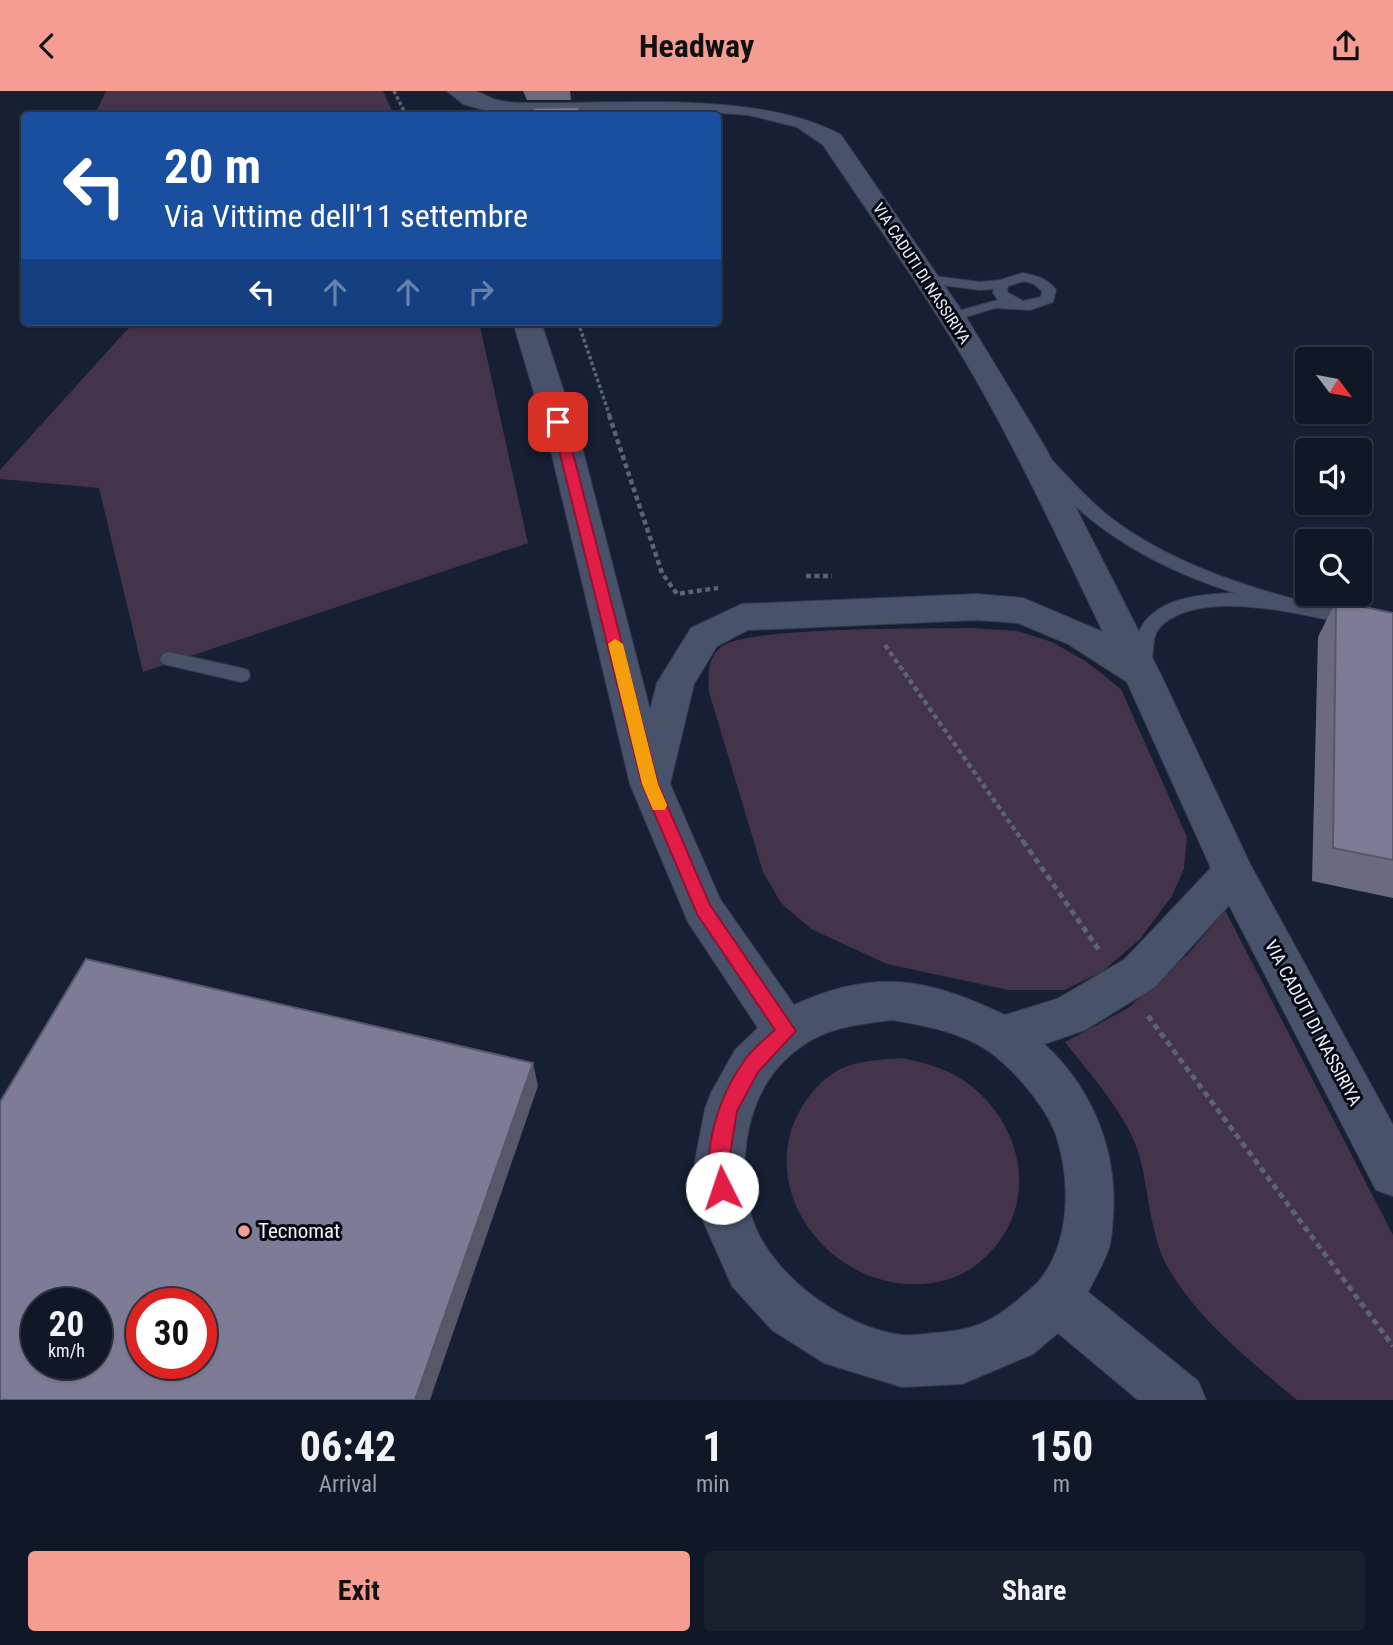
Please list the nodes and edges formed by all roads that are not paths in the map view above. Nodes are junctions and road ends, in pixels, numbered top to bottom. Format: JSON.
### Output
{"nodes":[{"id":1,"x":440,"y":91,"type":"edge"},
{"id":2,"x":459,"y":91,"type":"edge"},
{"id":3,"x":451,"y":112,"type":"edge"},
{"id":4,"x":529,"y":112,"type":"edge"},
{"id":5,"x":553,"y":112,"type":"edge"},
{"id":6,"x":926,"y":279,"type":"junction"},
{"id":7,"x":1002,"y":283,"type":"junction"},
{"id":8,"x":1015,"y":304,"type":"junction"},
{"id":9,"x":952,"y":317,"type":"junction"},
{"id":10,"x":528,"y":326,"type":"edge"},
{"id":11,"x":1029,"y":447,"type":"junction"},
{"id":12,"x":1294,"y":605,"type":"junction"},
{"id":13,"x":1393,"y":629,"type":"edge"},
{"id":14,"x":169,"y":659,"type":"dead end"},
{"id":15,"x":1142,"y":673,"type":"junction"},
{"id":16,"x":241,"y":675,"type":"dead end"},
{"id":17,"x":650,"y":784,"type":"junction"},
{"id":18,"x":1233,"y":872,"type":"junction"},
{"id":19,"x":786,"y":1031,"type":"junction"},
{"id":20,"x":1003,"y":1036,"type":"junction"},
{"id":21,"x":1393,"y":1173,"type":"edge"},
{"id":22,"x":1057,"y":1299,"type":"junction"},
{"id":23,"x":1179,"y":1400,"type":"edge"}],
"edges":[{"from":1,"to":3,"type":"street"},
{"from":2,"to":4,"type":"street","name":"VIA CADUTI DI NASSIRIYA"},
{"from":5,"to":6,"type":"street","name":"VIA CADUTI DI NASSIRIYA"},
{"from":6,"to":7,"type":"lane"},
{"from":6,"to":9,"type":"street","name":"VIA CADUTI DI NASSIRIYA"},
{"from":7,"to":8,"type":"lane"},
{"from":7,"to":8,"type":"lane"},
{"from":8,"to":9,"type":"lane"},
{"from":9,"to":11,"type":"street","name":"VIA CADUTI DI NASSIRIYA"},
{"from":10,"to":17,"type":"street"},
{"from":11,"to":12,"type":"lane"},
{"from":11,"to":15,"type":"street","name":"VIA CADUTI DI NASSIRIYA"},
{"from":12,"to":13,"type":"lane"},
{"from":12,"to":15,"type":"lane"},
{"from":14,"to":16,"type":"lane"},
{"from":15,"to":17,"type":"street"},
{"from":15,"to":18,"type":"street","name":"VIA CADUTI DI NASSIRIYA"},
{"from":17,"to":19,"type":"street"},
{"from":18,"to":20,"type":"street"},
{"from":18,"to":21,"type":"street","name":"VIA CADUTI DI NASSIRIYA"},
{"from":19,"to":20,"type":"street"},
{"from":19,"to":22,"type":"street"},
{"from":20,"to":22,"type":"street"},
{"from":22,"to":23,"type":"street"}]}
